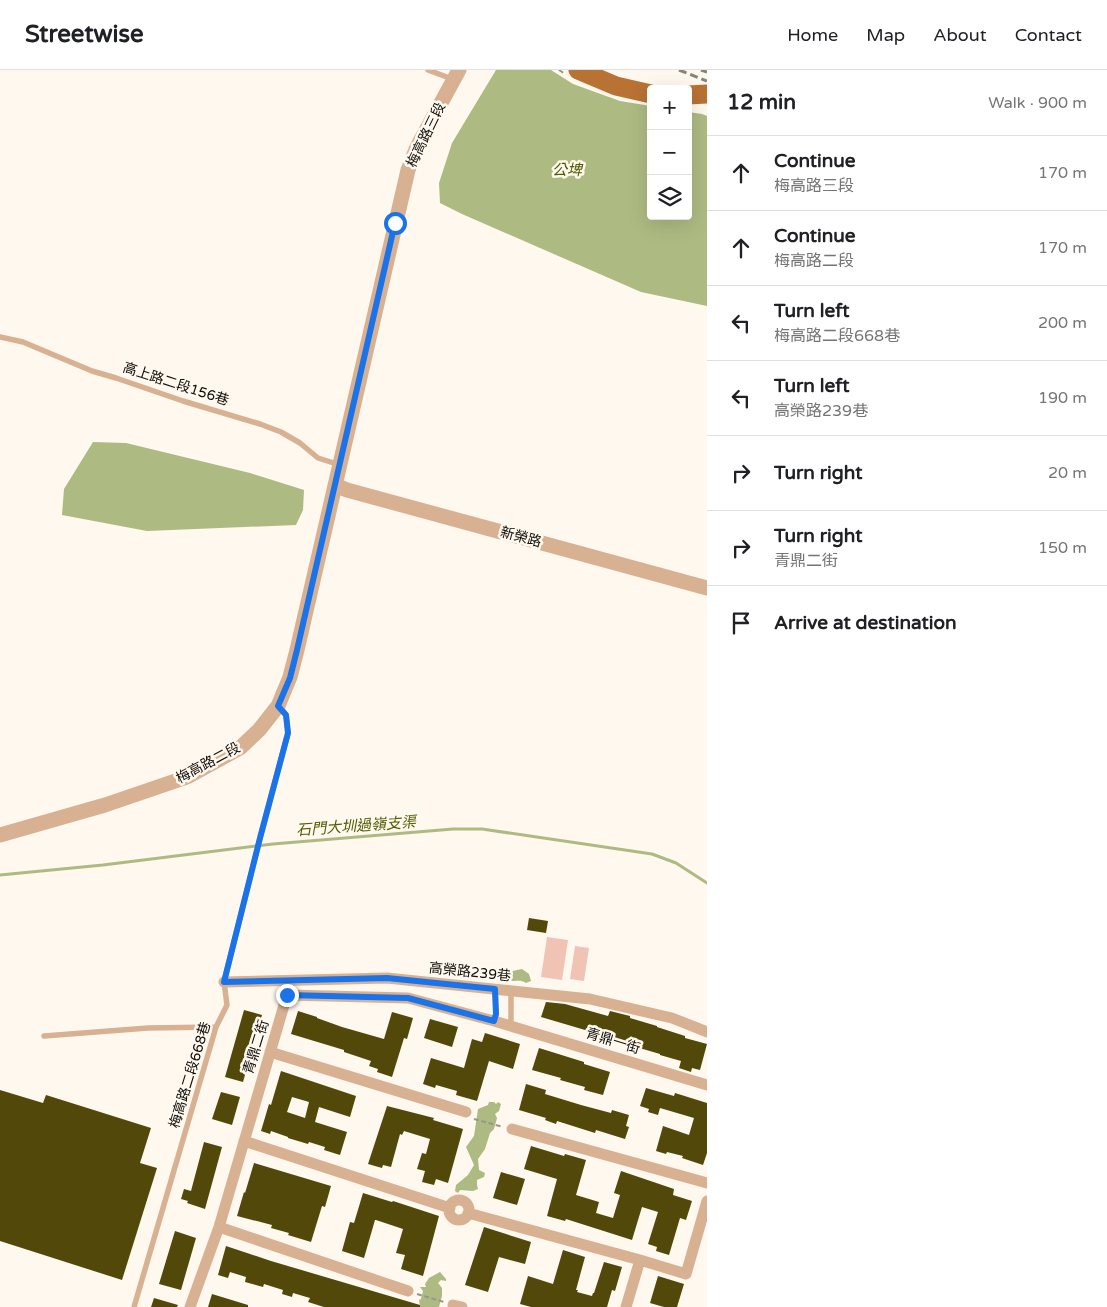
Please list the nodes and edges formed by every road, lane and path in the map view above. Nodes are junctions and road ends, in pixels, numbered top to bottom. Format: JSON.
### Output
{"nodes":[{"id":1,"x":428,"y":70,"type":"edge"},
{"id":2,"x":578,"y":70,"type":"edge"},
{"id":3,"x":457,"y":75,"type":"edge"},
{"id":4,"x":647,"y":93,"type":"edge"},
{"id":5,"x":707,"y":94,"type":"edge"},
{"id":6,"x":692,"y":95,"type":"edge"},
{"id":7,"x":0,"y":337,"type":"edge"},
{"id":8,"x":340,"y":465,"type":"junction"},
{"id":9,"x":335,"y":485,"type":"junction"},
{"id":10,"x":707,"y":588,"type":"edge"},
{"id":11,"x":278,"y":706,"type":"junction"},
{"id":12,"x":0,"y":835,"type":"edge"},
{"id":13,"x":224,"y":982,"type":"junction"},
{"id":14,"x":495,"y":989,"type":"junction"},
{"id":15,"x":511,"y":991,"type":"junction"},
{"id":16,"x":494,"y":1021,"type":"junction"},
{"id":17,"x":510,"y":1026,"type":"junction"},
{"id":18,"x":216,"y":1027,"type":"junction"},
{"id":19,"x":707,"y":1032,"type":"edge"},
{"id":20,"x":44,"y":1036,"type":"dead end"},
{"id":21,"x":270,"y":1052,"type":"junction"},
{"id":22,"x":707,"y":1085,"type":"edge"},
{"id":23,"x":470,"y":1115,"type":"joint"},
{"id":24,"x":499,"y":1126,"type":"dead end"},
{"id":25,"x":512,"y":1129,"type":"dead end"},
{"id":26,"x":244,"y":1141,"type":"junction"},
{"id":27,"x":707,"y":1182,"type":"edge"},
{"id":28,"x":707,"y":1201,"type":"edge"},
{"id":29,"x":218,"y":1227,"type":"junction"},
{"id":30,"x":640,"y":1260,"type":"junction"},
{"id":31,"x":408,"y":1291,"type":"dead end"},
{"id":32,"x":419,"y":1294,"type":"dead end"},
{"id":33,"x":453,"y":1305,"type":"edge"},
{"id":34,"x":134,"y":1307,"type":"edge"},
{"id":35,"x":190,"y":1307,"type":"edge"},
{"id":36,"x":626,"y":1307,"type":"edge"}],
"edges":[{"from":1,"to":3,"type":"lane"},
{"from":2,"to":4,"type":"main road"},
{"from":3,"to":8,"type":"street","name":"梅高路三段"},
{"from":5,"to":6,"type":"main road"},
{"from":7,"to":8,"type":"lane","name":"高上路二段156巷"},
{"from":8,"to":9,"type":"street","name":"梅高路二段"},
{"from":9,"to":10,"type":"street","name":"新榮路"},
{"from":9,"to":11,"type":"street","name":"梅高路二段"},
{"from":11,"to":12,"type":"street","name":"梅高路二段"},
{"from":11,"to":13,"type":"lane","name":"梅高路二段668巷"},
{"from":13,"to":14,"type":"street","name":"高榮路239巷"},
{"from":13,"to":18,"type":"lane","name":"梅高路二段668巷"},
{"from":14,"to":15,"type":"street","name":"高榮路239巷"},
{"from":14,"to":16,"type":"lane"},
{"from":15,"to":17,"type":"lane"},
{"from":15,"to":19,"type":"street","name":"高榮路239巷"},
{"from":16,"to":17,"type":"street","name":"青鼎一街"},
{"from":16,"to":21,"type":"street","name":"青鼎二街"},
{"from":17,"to":22,"type":"street","name":"青鼎一街"},
{"from":18,"to":20,"type":"lane"},
{"from":18,"to":34,"type":"lane","name":"梅高路二段668巷"},
{"from":21,"to":23,"type":"street"},
{"from":21,"to":26,"type":"street","name":"青鼎二街"},
{"from":23,"to":24,"type":"path"},
{"from":25,"to":27,"type":"street"},
{"from":26,"to":29,"type":"street","name":"青鼎二街"},
{"from":26,"to":30,"type":"street"},
{"from":28,"to":30,"type":"street"},
{"from":29,"to":31,"type":"street"},
{"from":29,"to":35,"type":"street","name":"青鼎二街"},
{"from":30,"to":36,"type":"street"},
{"from":32,"to":33,"type":"path"}]}
